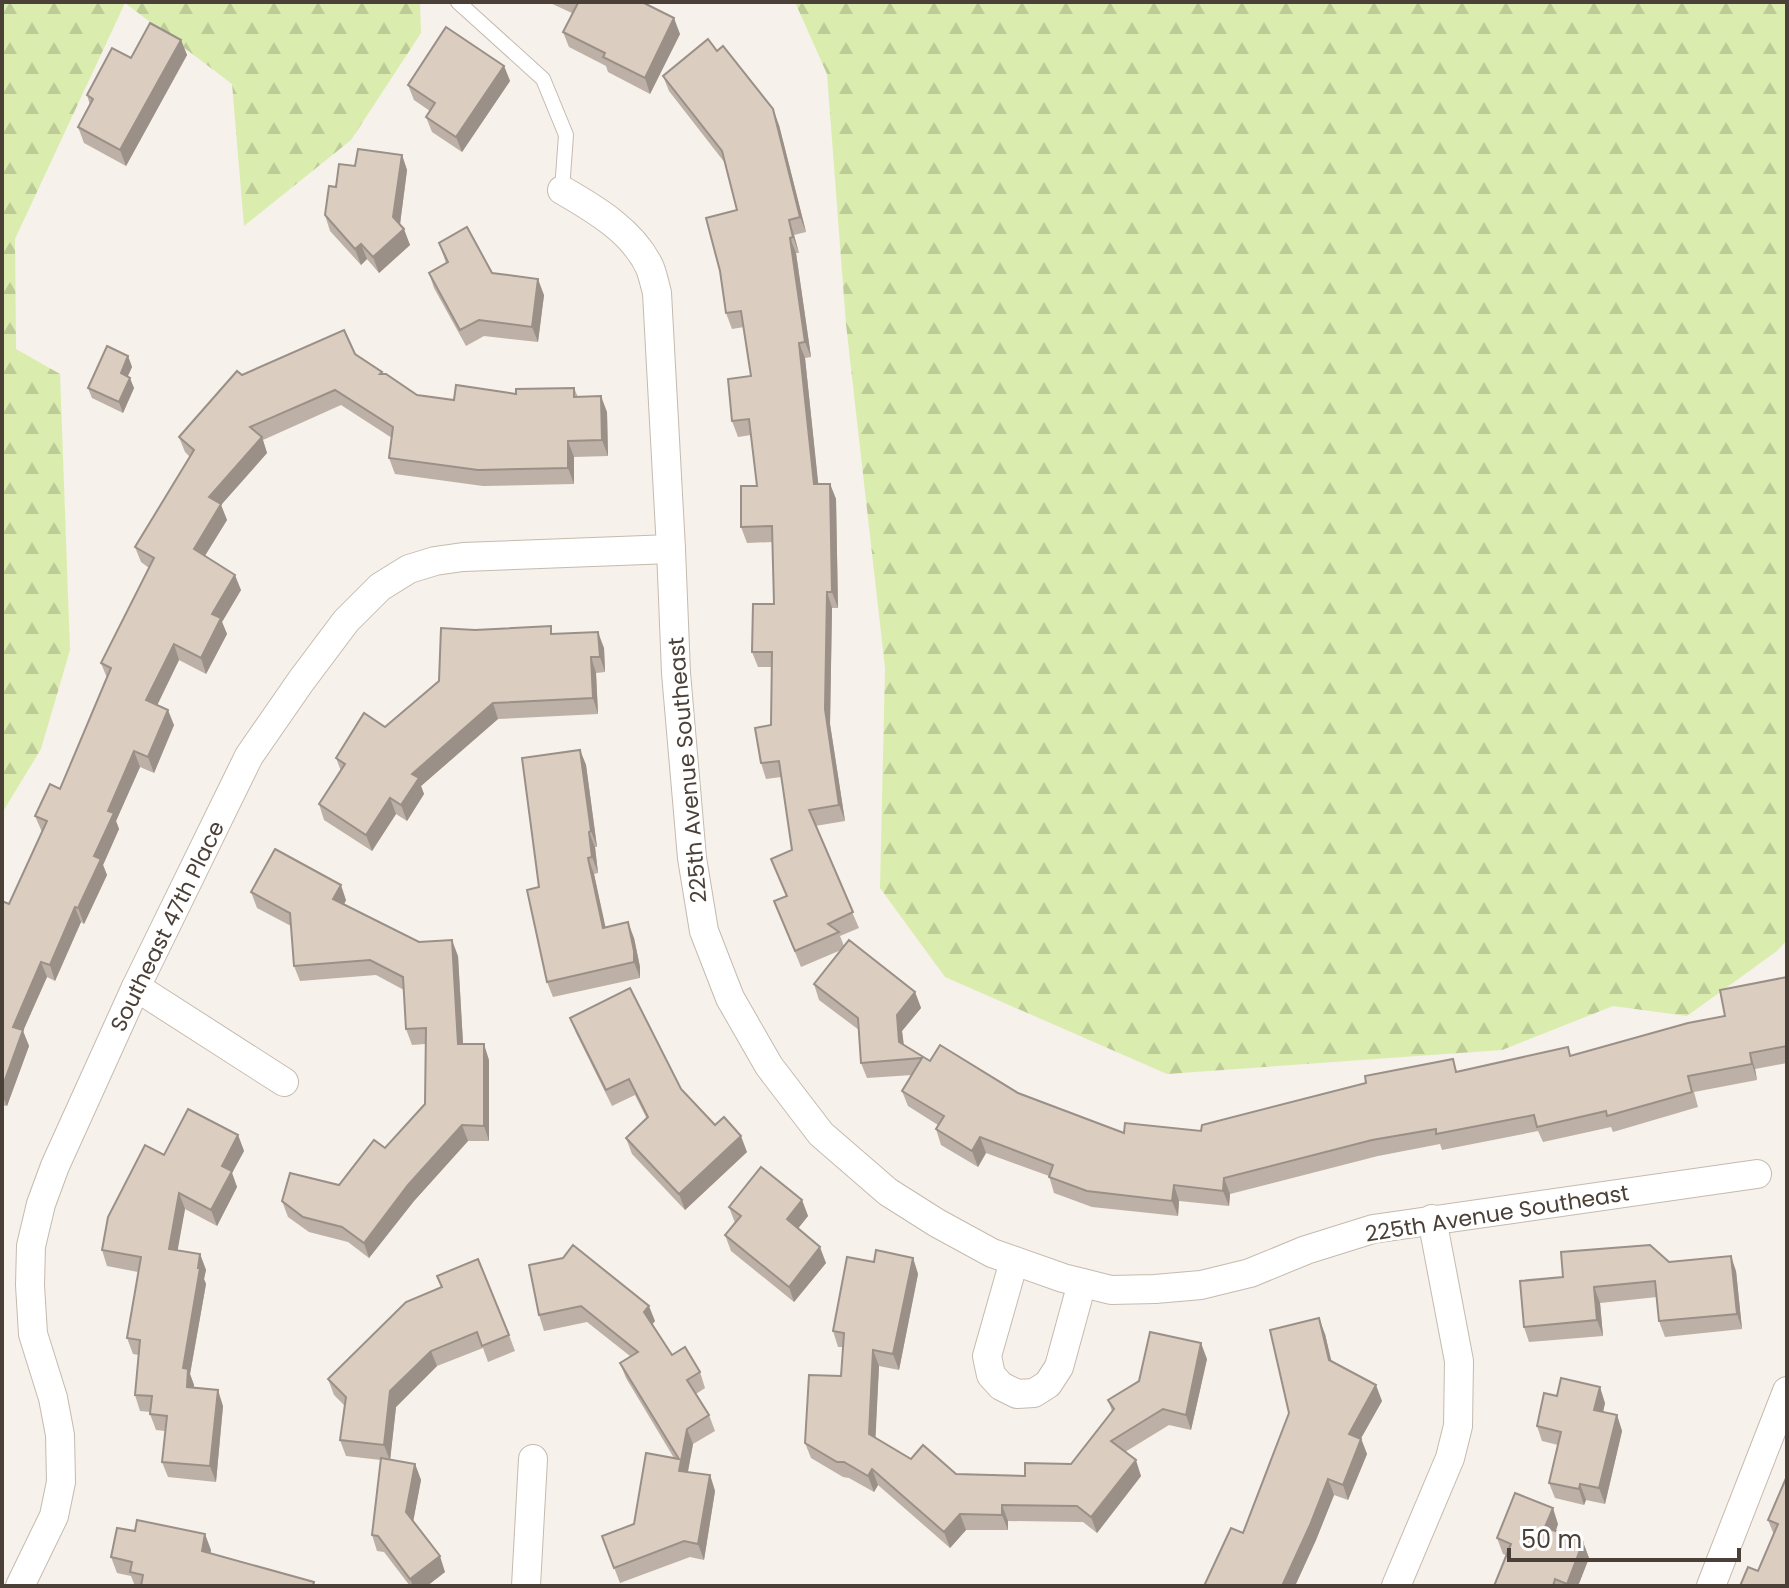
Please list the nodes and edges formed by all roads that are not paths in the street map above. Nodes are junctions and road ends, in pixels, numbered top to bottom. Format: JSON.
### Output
{"nodes":[{"id":1,"x":458,"y":2,"type":"edge"},
{"id":2,"x":562,"y":190,"type":"joint"},
{"id":3,"x":671,"y":549,"type":"junction"},
{"id":4,"x":136,"y":987,"type":"junction"},
{"id":5,"x":284,"y":1082,"type":"dead end"},
{"id":6,"x":1757,"y":1174,"type":"dead end"},
{"id":7,"x":1432,"y":1219,"type":"junction"},
{"id":8,"x":1014,"y":1261,"type":"junction"},
{"id":9,"x":1082,"y":1283,"type":"junction"},
{"id":10,"x":1787,"y":1391,"type":"edge"},
{"id":11,"x":533,"y":1459,"type":"dead end"},
{"id":12,"x":20,"y":1586,"type":"edge"},
{"id":13,"x":526,"y":1586,"type":"edge"},
{"id":14,"x":1396,"y":1586,"type":"edge"},
{"id":15,"x":1711,"y":1586,"type":"edge"}],
"edges":[{"from":1,"to":2,"type":"lane"},
{"from":2,"to":3,"type":"street","name":"225th Avenue Southeast"},
{"from":3,"to":4,"type":"street","name":"Southeast 47th Place"},
{"from":3,"to":8,"type":"street","name":"225th Avenue Southeast"},
{"from":4,"to":5,"type":"street"},
{"from":4,"to":12,"type":"street","name":"Southeast 47th Place"},
{"from":6,"to":7,"type":"street","name":"225th Avenue Southeast"},
{"from":7,"to":9,"type":"street","name":"225th Avenue Southeast"},
{"from":7,"to":14,"type":"street"},
{"from":8,"to":9,"type":"street","name":"225th Avenue Southeast"},
{"from":8,"to":9,"type":"street"},
{"from":10,"to":15,"type":"street"},
{"from":11,"to":13,"type":"street"}]}
